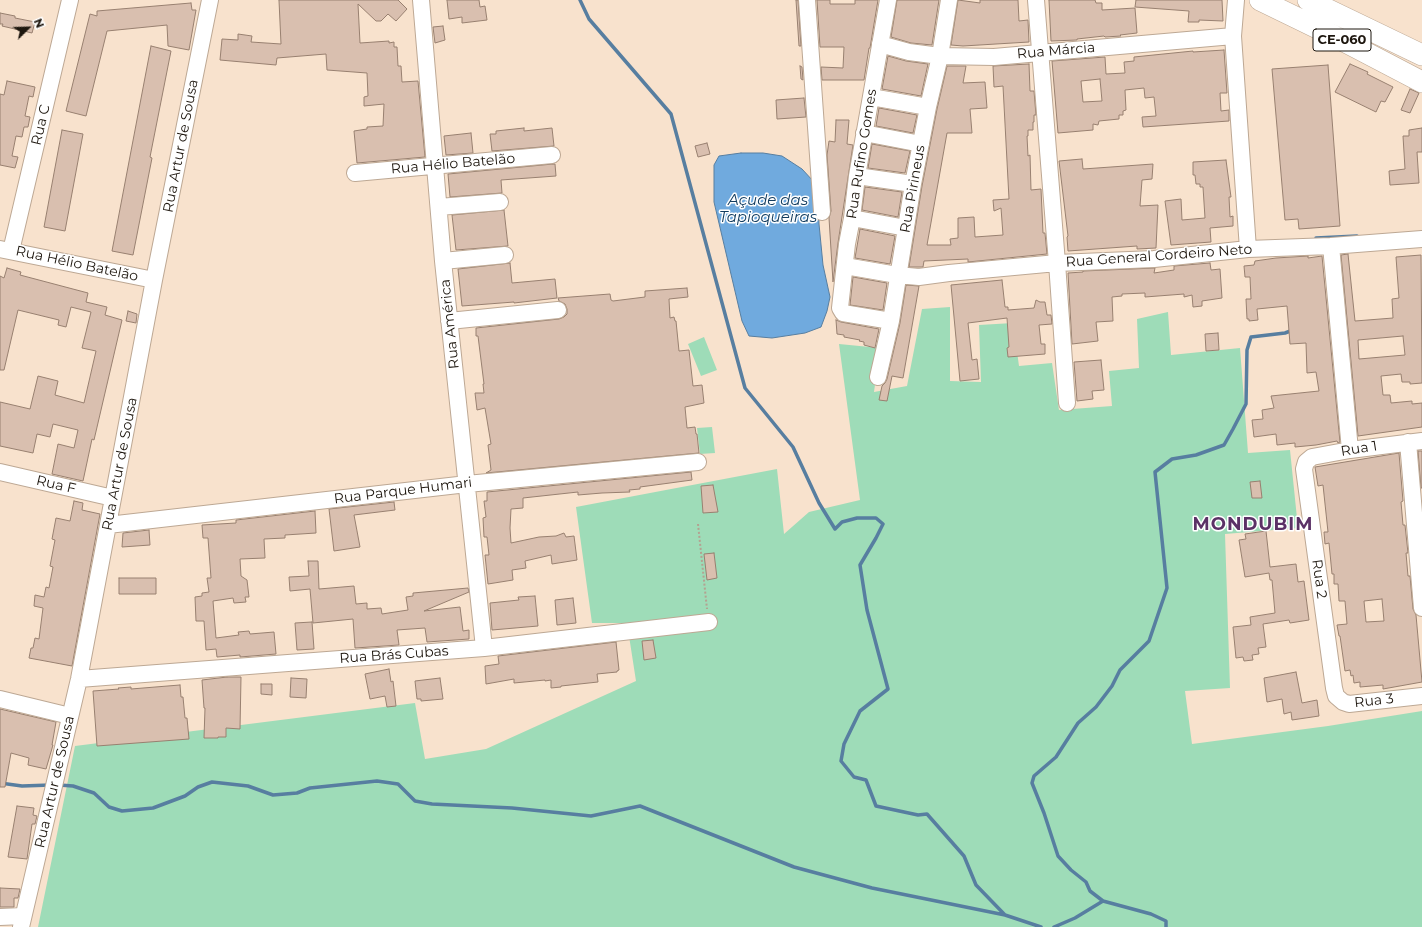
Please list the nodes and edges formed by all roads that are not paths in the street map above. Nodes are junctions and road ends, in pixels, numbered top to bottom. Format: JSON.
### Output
{"nodes":[{"id":1,"x":70,"y":0,"type":"edge"},
{"id":2,"x":210,"y":0,"type":"edge"},
{"id":3,"x":421,"y":0,"type":"edge"},
{"id":4,"x":807,"y":0,"type":"edge"},
{"id":5,"x":888,"y":0,"type":"edge"},
{"id":6,"x":949,"y":0,"type":"edge"},
{"id":7,"x":1036,"y":0,"type":"edge"},
{"id":8,"x":1236,"y":0,"type":"edge"},
{"id":9,"x":1260,"y":0,"type":"edge"},
{"id":10,"x":1308,"y":0,"type":"edge"},
{"id":11,"x":1233,"y":36,"type":"junction"},
{"id":12,"x":880,"y":44,"type":"junction"},
{"id":13,"x":1041,"y":52,"type":"junction"},
{"id":14,"x":1422,"y":55,"type":"edge"},
{"id":15,"x":940,"y":56,"type":"junction"},
{"id":16,"x":1422,"y":82,"type":"edge"},
{"id":17,"x":871,"y":97,"type":"junction"},
{"id":18,"x":928,"y":107,"type":"junction"},
{"id":19,"x":864,"y":133,"type":"junction"},
{"id":20,"x":921,"y":144,"type":"junction"},
{"id":21,"x":552,"y":155,"type":"dead end"},
{"id":22,"x":435,"y":165,"type":"junction"},
{"id":23,"x":355,"y":173,"type":"dead end"},
{"id":24,"x":857,"y":176,"type":"junction"},
{"id":25,"x":913,"y":184,"type":"junction"},
{"id":26,"x":500,"y":202,"type":"dead end"},
{"id":27,"x":439,"y":207,"type":"junction"},
{"id":28,"x":822,"y":212,"type":"dead end"},
{"id":29,"x":852,"y":218,"type":"junction"},
{"id":30,"x":906,"y":228,"type":"junction"},
{"id":31,"x":1422,"y":239,"type":"edge"},
{"id":32,"x":1331,"y":246,"type":"junction"},
{"id":33,"x":1248,"y":249,"type":"junction"},
{"id":34,"x":6,"y":250,"type":"edge"},
{"id":35,"x":506,"y":255,"type":"dead end"},
{"id":36,"x":443,"y":260,"type":"junction"},
{"id":37,"x":1057,"y":263,"type":"junction"},
{"id":38,"x":845,"y":266,"type":"junction"},
{"id":39,"x":897,"y":275,"type":"junction"},
{"id":40,"x":154,"y":280,"type":"junction"},
{"id":41,"x":558,"y":310,"type":"dead end"},
{"id":42,"x":449,"y":321,"type":"junction"},
{"id":43,"x":891,"y":321,"type":"junction"},
{"id":44,"x":878,"y":377,"type":"dead end"},
{"id":45,"x":1067,"y":403,"type":"dead end"},
{"id":46,"x":1415,"y":441,"type":"edge"},
{"id":47,"x":1350,"y":450,"type":"junction"},
{"id":48,"x":698,"y":462,"type":"dead end"},
{"id":49,"x":1304,"y":469,"type":"joint"},
{"id":50,"x":0,"y":472,"type":"edge"},
{"id":51,"x":467,"y":484,"type":"junction"},
{"id":52,"x":113,"y":498,"type":"junction"},
{"id":53,"x":108,"y":525,"type":"junction"},
{"id":54,"x":1422,"y":608,"type":"edge"},
{"id":55,"x":709,"y":622,"type":"road end"},
{"id":56,"x":484,"y":648,"type":"junction"},
{"id":57,"x":79,"y":679,"type":"junction"},
{"id":58,"x":1334,"y":688,"type":"joint"},
{"id":59,"x":1422,"y":696,"type":"edge"},
{"id":60,"x":0,"y":699,"type":"edge"},
{"id":61,"x":70,"y":716,"type":"junction"},
{"id":62,"x":0,"y":917,"type":"edge"},
{"id":63,"x":22,"y":922,"type":"edge"}],
"edges":[{"from":1,"to":34,"type":"street","name":"Rua C"},
{"from":2,"to":40,"type":"street","name":"Rua Artur de Sousa"},
{"from":3,"to":22,"type":"street","name":"Rua América"},
{"from":4,"to":28,"type":"street"},
{"from":5,"to":12,"type":"street","name":"Rua Rufino Gomes"},
{"from":6,"to":15,"type":"street","name":"Rua Pirineus"},
{"from":7,"to":13,"type":"street"},
{"from":8,"to":11,"type":"street"},
{"from":9,"to":16,"type":"main road","number":"CE-060"},
{"from":10,"to":14,"type":"main road","number":"CE-060"},
{"from":11,"to":13,"type":"street","name":"Rua Márcia"},
{"from":11,"to":33,"type":"street"},
{"from":12,"to":15,"type":"street","name":"Rua Márcia"},
{"from":12,"to":17,"type":"street","name":"Rua Rufino Gomes"},
{"from":13,"to":15,"type":"street","name":"Rua Márcia"},
{"from":13,"to":37,"type":"street"},
{"from":15,"to":18,"type":"street","name":"Rua Pirineus"},
{"from":17,"to":18,"type":"street"},
{"from":17,"to":19,"type":"street","name":"Rua Rufino Gomes"},
{"from":18,"to":20,"type":"street","name":"Rua Pirineus"},
{"from":19,"to":20,"type":"street"},
{"from":19,"to":24,"type":"street","name":"Rua Rufino Gomes"},
{"from":20,"to":25,"type":"street","name":"Rua Pirineus"},
{"from":21,"to":22,"type":"street","name":"Rua Hélio Batelão"},
{"from":22,"to":23,"type":"street","name":"Rua Hélio Batelão"},
{"from":22,"to":27,"type":"street","name":"Rua América"},
{"from":24,"to":25,"type":"street"},
{"from":24,"to":29,"type":"street","name":"Rua Rufino Gomes"},
{"from":25,"to":30,"type":"street","name":"Rua Pirineus"},
{"from":26,"to":27,"type":"street"},
{"from":27,"to":36,"type":"street","name":"Rua América"},
{"from":29,"to":30,"type":"street"},
{"from":29,"to":38,"type":"street","name":"Rua Rufino Gomes"},
{"from":30,"to":39,"type":"street","name":"Rua Pirineus"},
{"from":31,"to":32,"type":"street","name":"Rua General Cordeiro Neto"},
{"from":32,"to":33,"type":"street","name":"Rua General Cordeiro Neto"},
{"from":32,"to":47,"type":"street"},
{"from":33,"to":37,"type":"street","name":"Rua General Cordeiro Neto"},
{"from":34,"to":40,"type":"street","name":"Rua Hélio Batelão"},
{"from":35,"to":36,"type":"street"},
{"from":36,"to":42,"type":"street","name":"Rua América"},
{"from":37,"to":39,"type":"street","name":"Rua General Cordeiro Neto"},
{"from":37,"to":45,"type":"street"},
{"from":38,"to":39,"type":"street","name":"Rua General Cordeiro Neto"},
{"from":38,"to":43,"type":"street","name":"Rua Rufino Gomes"},
{"from":39,"to":43,"type":"street","name":"Rua Pirineus"},
{"from":40,"to":52,"type":"street","name":"Rua Artur de Sousa"},
{"from":41,"to":42,"type":"street"},
{"from":42,"to":51,"type":"street","name":"Rua América"},
{"from":43,"to":44,"type":"street","name":"Rua Pirineus"},
{"from":46,"to":47,"type":"street","name":"Rua 1"},
{"from":46,"to":54,"type":"street"},
{"from":47,"to":49,"type":"street","name":"Rua 1"},
{"from":48,"to":51,"type":"street","name":"Rua Parque Humari"},
{"from":49,"to":58,"type":"street","name":"Rua 2"},
{"from":50,"to":52,"type":"street","name":"Rua F"},
{"from":51,"to":53,"type":"street","name":"Rua Parque Humari"},
{"from":51,"to":56,"type":"street","name":"Rua América"},
{"from":52,"to":53,"type":"street","name":"Rua Artur de Sousa"},
{"from":53,"to":57,"type":"street","name":"Rua Artur de Sousa"},
{"from":55,"to":56,"type":"street","name":"Rua Brás Cubas"},
{"from":56,"to":57,"type":"street","name":"Rua Brás Cubas"},
{"from":57,"to":61,"type":"street","name":"Rua Artur de Sousa"},
{"from":58,"to":59,"type":"street","name":"Rua 3"},
{"from":60,"to":61,"type":"street"},
{"from":61,"to":63,"type":"street","name":"Rua Artur de Sousa"},
{"from":62,"to":63,"type":"street"}]}
